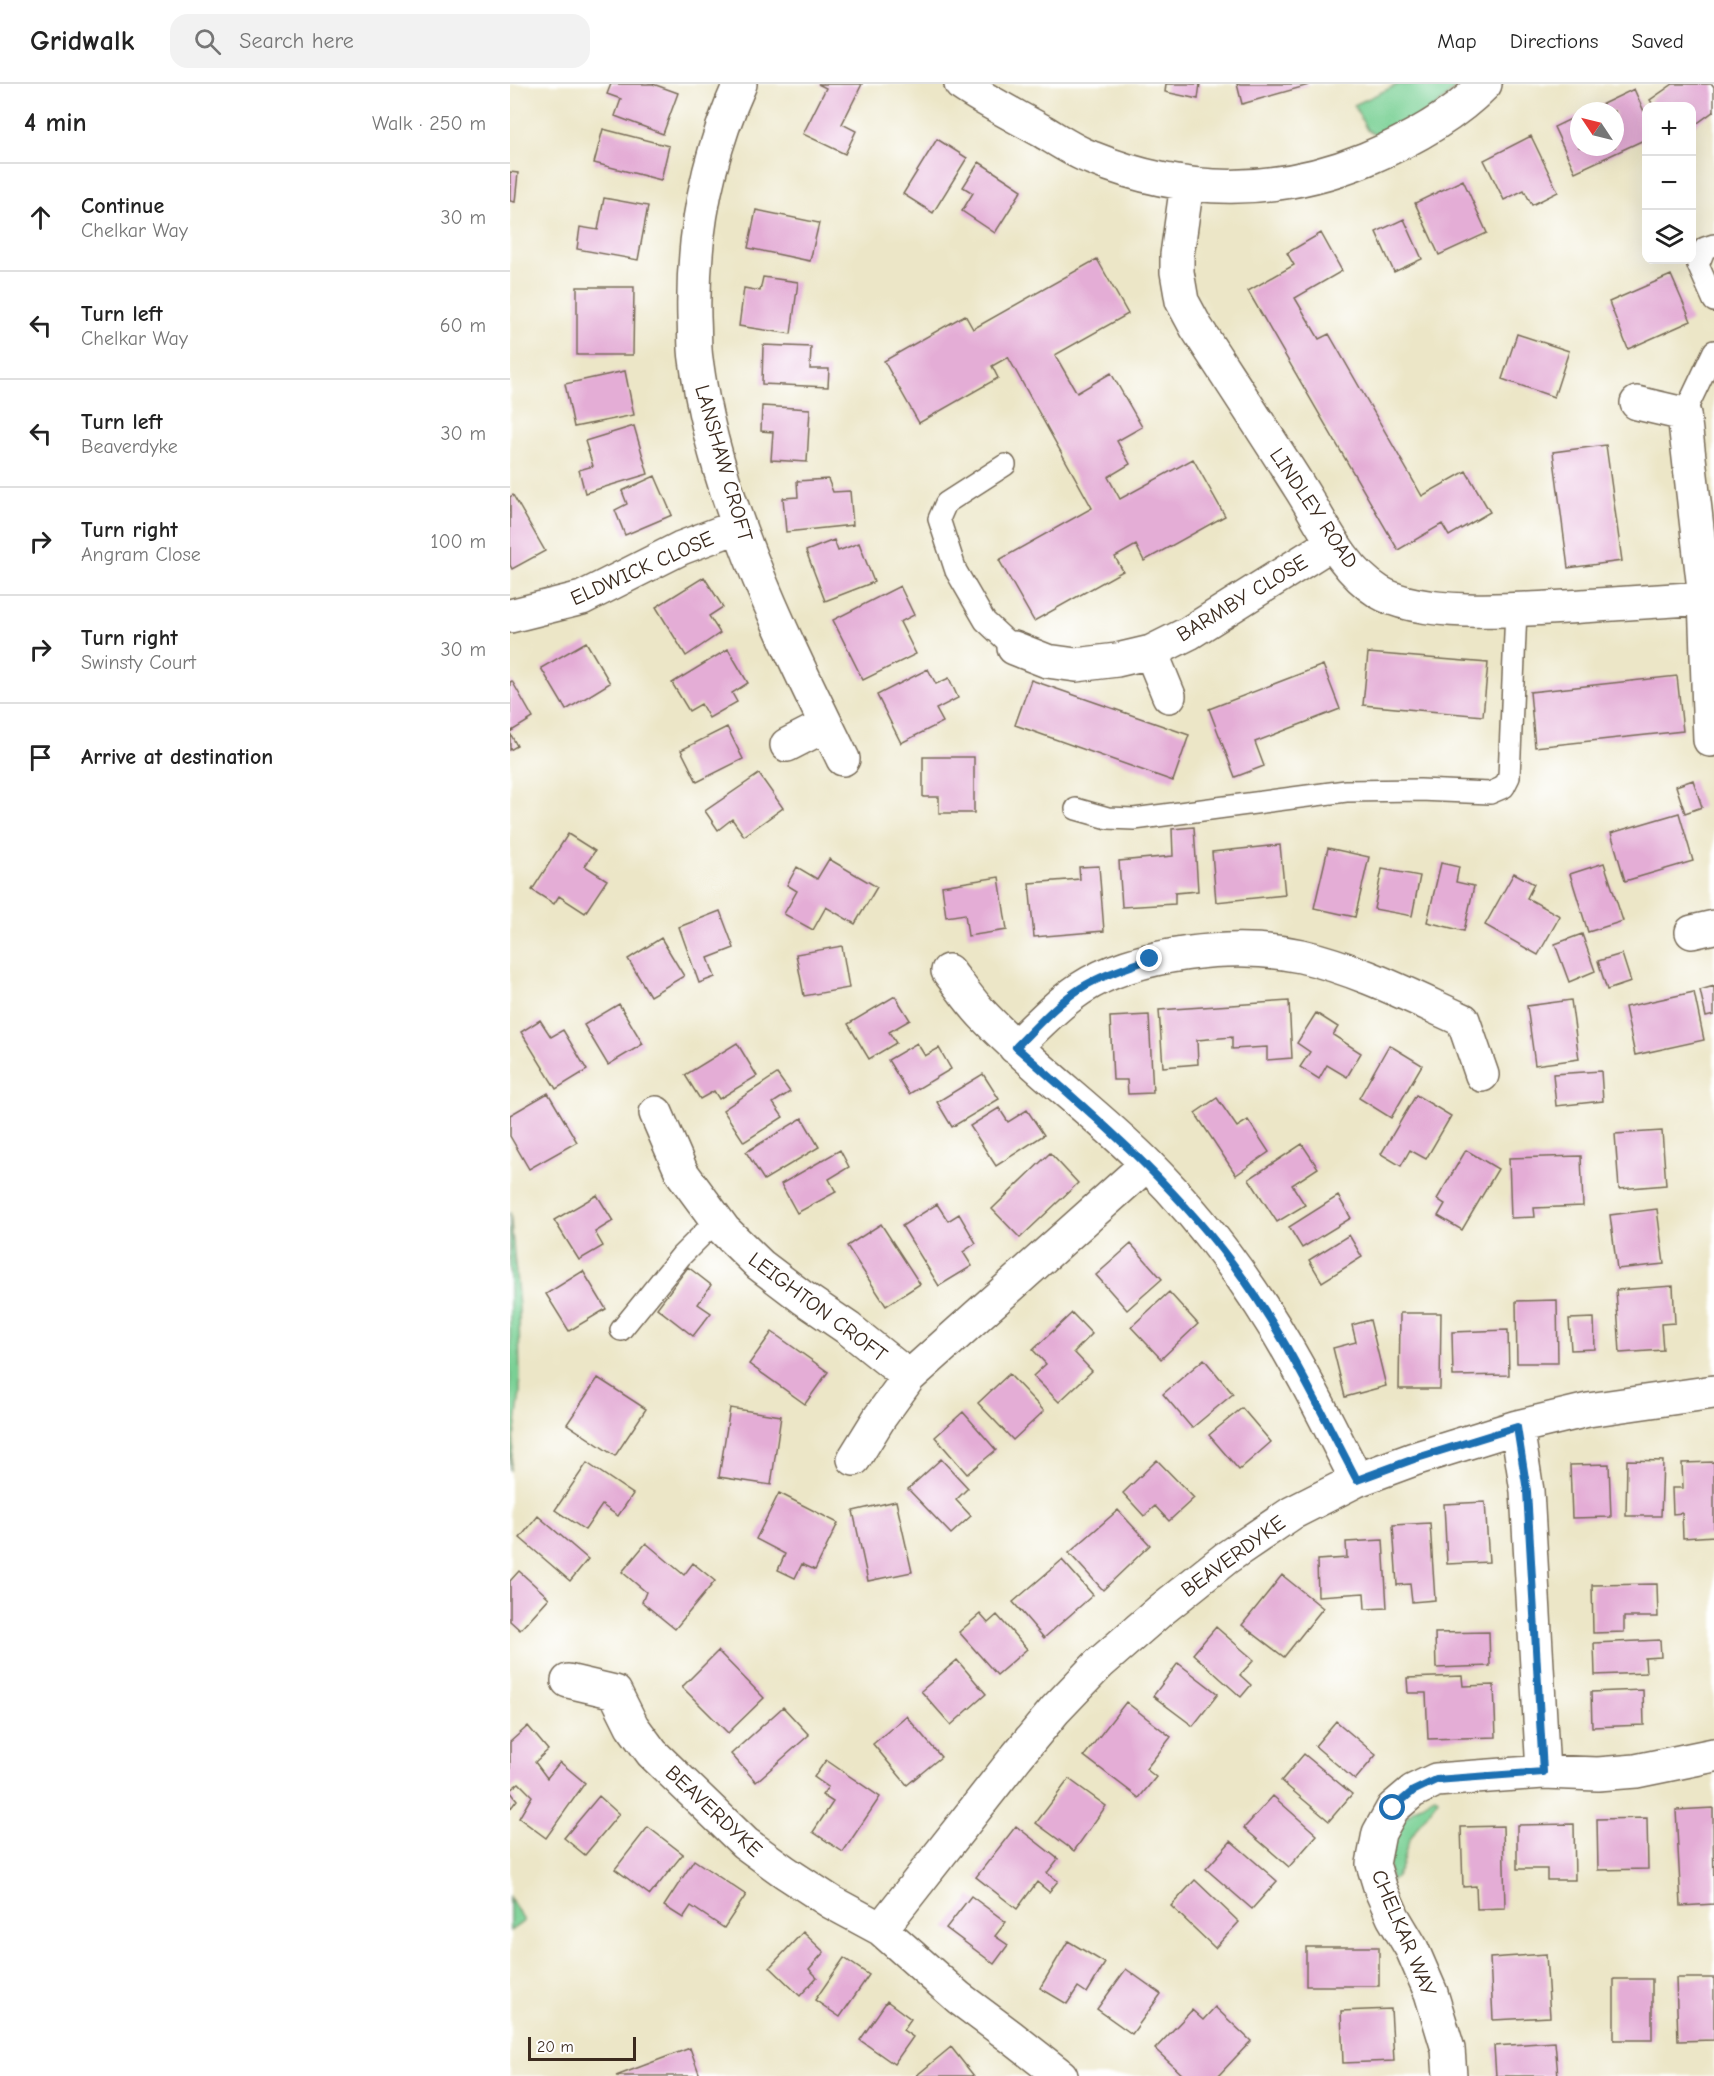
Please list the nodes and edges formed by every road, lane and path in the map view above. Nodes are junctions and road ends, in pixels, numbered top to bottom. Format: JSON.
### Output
{"nodes":[{"id":1,"x":741,"y":84,"type":"edge"},
{"id":2,"x":961,"y":84,"type":"edge"},
{"id":3,"x":1485,"y":84,"type":"edge"},
{"id":4,"x":1187,"y":184,"type":"junction"},
{"id":5,"x":1714,"y":245,"type":"edge"},
{"id":6,"x":1714,"y":300,"type":"edge"},
{"id":7,"x":1714,"y":351,"type":"edge"},
{"id":8,"x":1637,"y":403,"type":"dead end"},
{"id":9,"x":1684,"y":414,"type":"junction"},
{"id":10,"x":1005,"y":465,"type":"dead end"},
{"id":11,"x":739,"y":526,"type":"junction"},
{"id":12,"x":1332,"y":543,"type":"junction"},
{"id":13,"x":1705,"y":598,"type":"junction"},
{"id":14,"x":1516,"y":610,"type":"junction"},
{"id":15,"x":510,"y":616,"type":"edge"},
{"id":16,"x":1014,"y":648,"type":"joint"},
{"id":17,"x":1151,"y":652,"type":"junction"},
{"id":18,"x":1169,"y":696,"type":"dead end"},
{"id":19,"x":826,"y":725,"type":"junction"},
{"id":20,"x":1710,"y":740,"type":"dead end"},
{"id":21,"x":787,"y":745,"type":"dead end"},
{"id":22,"x":843,"y":759,"type":"dead end"},
{"id":23,"x":1076,"y":809,"type":"dead end"},
{"id":24,"x":948,"y":971,"type":"dead end"},
{"id":25,"x":1016,"y":1047,"type":"junction"},
{"id":26,"x":1482,"y":1075,"type":"dead end"},
{"id":27,"x":656,"y":1113,"type":"dead end"},
{"id":28,"x":1147,"y":1164,"type":"junction"},
{"id":29,"x":717,"y":1220,"type":"junction"},
{"id":30,"x":621,"y":1330,"type":"dead end"},
{"id":31,"x":909,"y":1377,"type":"junction"},
{"id":32,"x":1714,"y":1392,"type":"edge"},
{"id":33,"x":1517,"y":1427,"type":"junction"},
{"id":34,"x":854,"y":1459,"type":"dead end"},
{"id":35,"x":1357,"y":1480,"type":"junction"},
{"id":36,"x":568,"y":1682,"type":"dead end"},
{"id":37,"x":1714,"y":1755,"type":"edge"},
{"id":38,"x":1543,"y":1772,"type":"junction"},
{"id":39,"x":881,"y":1929,"type":"junction"},
{"id":40,"x":1061,"y":2076,"type":"edge"},
{"id":41,"x":1450,"y":2076,"type":"edge"}],
"edges":[{"from":1,"to":11,"type":"street","name":"LANSHAW CROFT"},
{"from":2,"to":4,"type":"street"},
{"from":3,"to":4,"type":"street"},
{"from":4,"to":12,"type":"street","name":"LINDLEY ROAD"},
{"from":5,"to":6,"type":"lane"},
{"from":7,"to":9,"type":"lane"},
{"from":8,"to":9,"type":"street"},
{"from":9,"to":13,"type":"street"},
{"from":10,"to":16,"type":"lane"},
{"from":11,"to":15,"type":"street","name":"ELDWICK CLOSE"},
{"from":11,"to":19,"type":"street","name":"LANSHAW CROFT"},
{"from":12,"to":14,"type":"street","name":"LINDLEY ROAD"},
{"from":12,"to":17,"type":"street","name":"BARMBY CLOSE"},
{"from":13,"to":14,"type":"street","name":"LINDLEY ROAD"},
{"from":13,"to":20,"type":"street"},
{"from":14,"to":23,"type":"lane"},
{"from":16,"to":17,"type":"street","name":"BARMBY CLOSE"},
{"from":17,"to":18,"type":"street","name":"BARMBY CLOSE"},
{"from":19,"to":21,"type":"street"},
{"from":19,"to":22,"type":"street","name":"LANSHAW CROFT"},
{"from":24,"to":25,"type":"street"},
{"from":25,"to":26,"type":"street"},
{"from":25,"to":28,"type":"street"},
{"from":27,"to":29,"type":"street","name":"LEIGHTON CROFT"},
{"from":28,"to":31,"type":"street","name":"LEIGHTON CROFT"},
{"from":28,"to":35,"type":"street"},
{"from":29,"to":30,"type":"lane"},
{"from":29,"to":31,"type":"street","name":"LEIGHTON CROFT"},
{"from":31,"to":34,"type":"street","name":"LEIGHTON CROFT"},
{"from":32,"to":33,"type":"street","name":"BEAVERDYKE"},
{"from":33,"to":35,"type":"street","name":"BEAVERDYKE"},
{"from":33,"to":38,"type":"street"},
{"from":35,"to":39,"type":"street","name":"BEAVERDYKE"},
{"from":36,"to":39,"type":"street","name":"BEAVERDYKE"},
{"from":37,"to":38,"type":"street","name":"CHELKAR WAY"},
{"from":38,"to":41,"type":"street","name":"CHELKAR WAY"},
{"from":39,"to":40,"type":"street","name":"BEAVERDYKE"}]}
